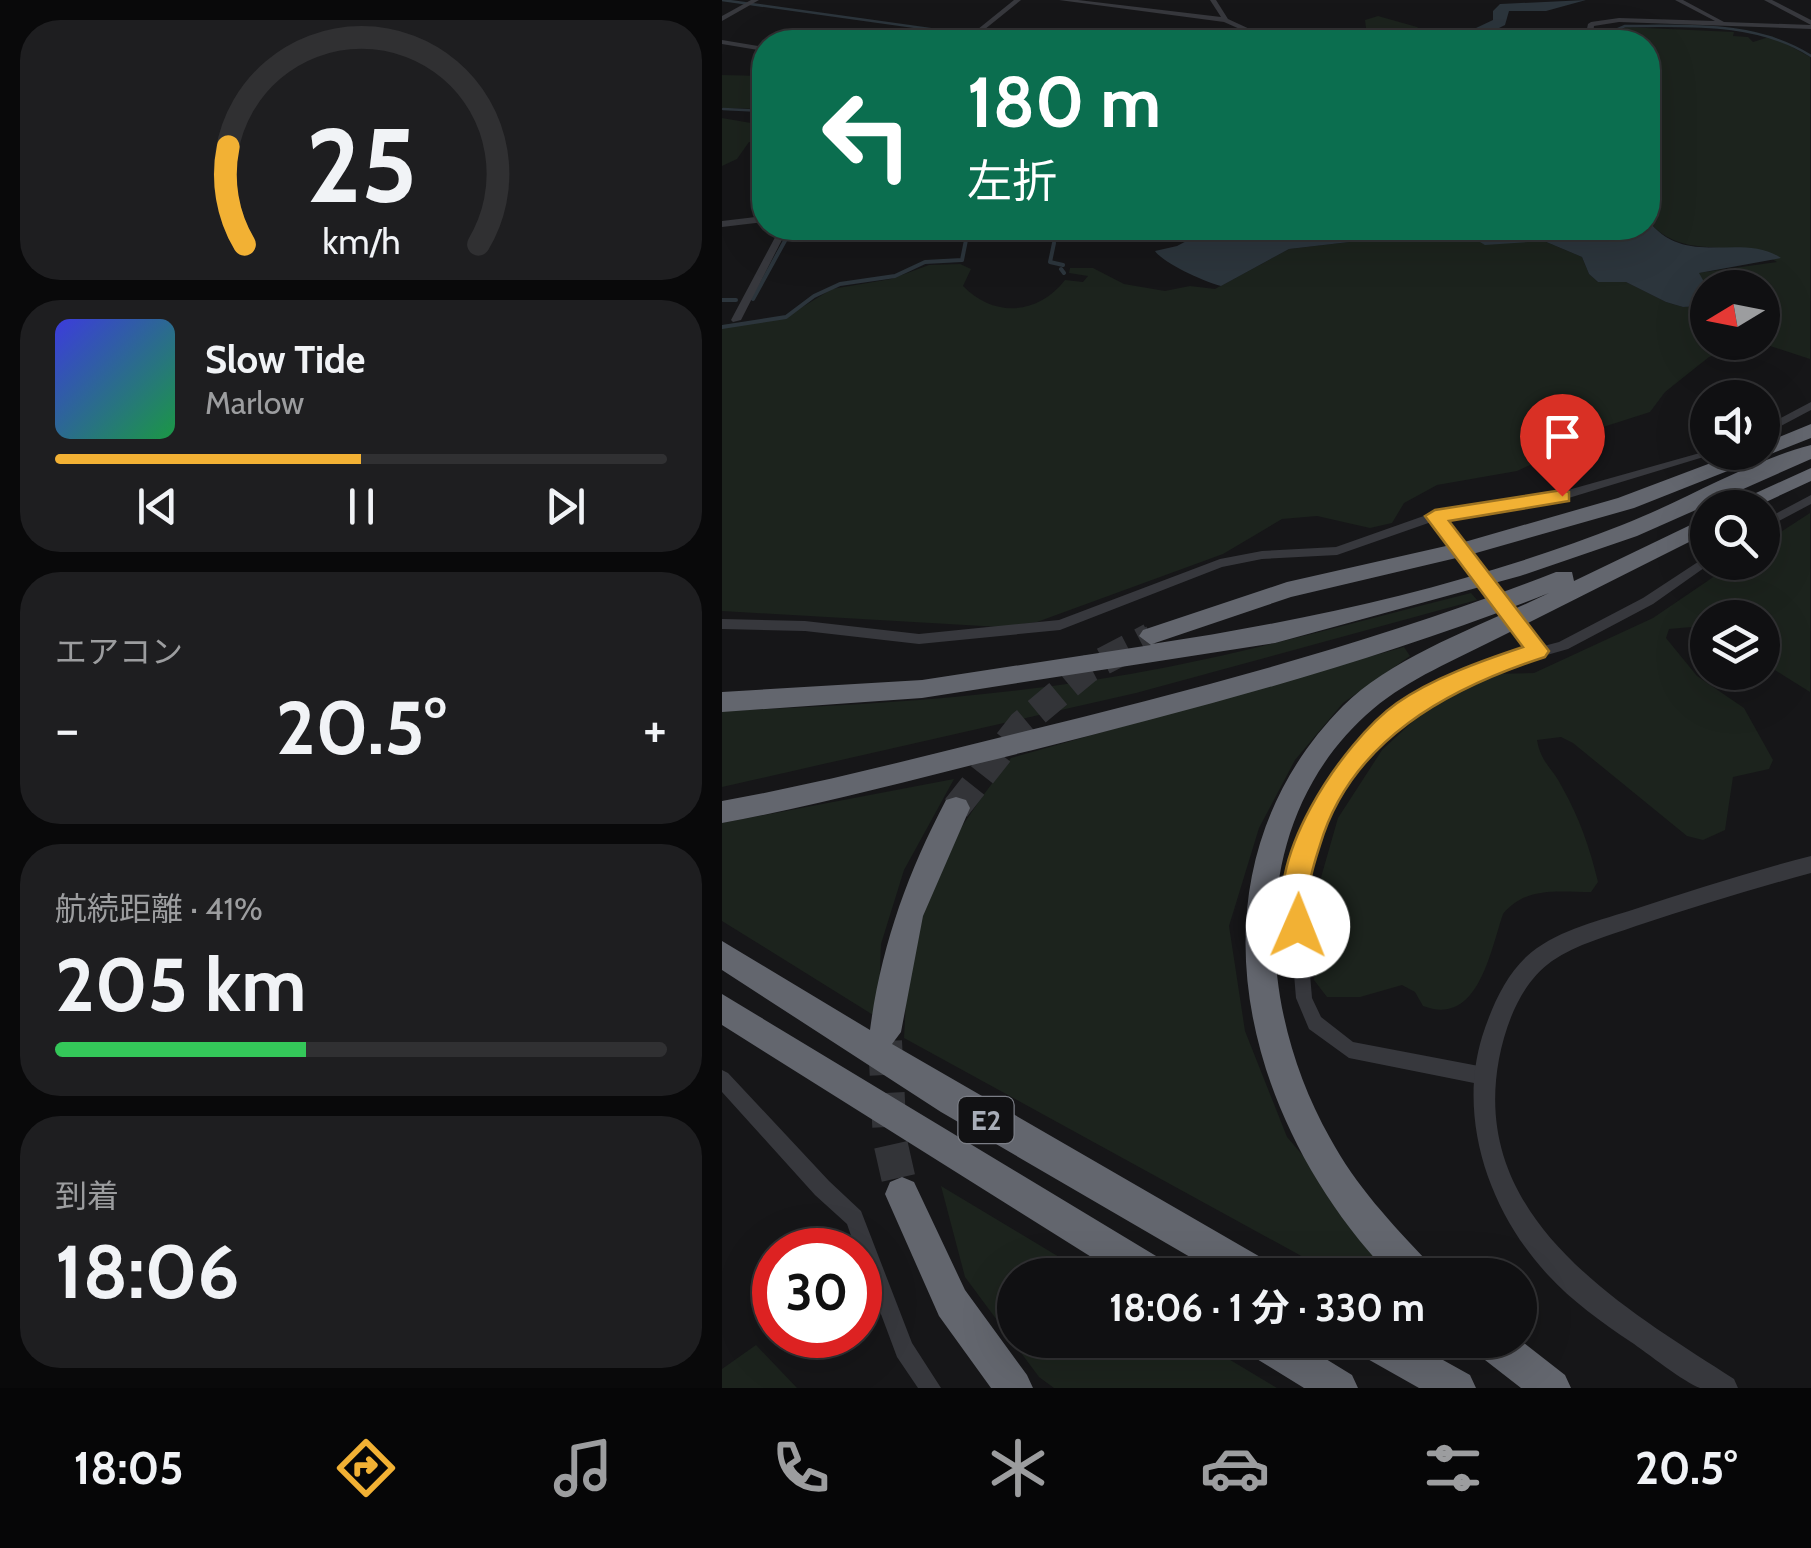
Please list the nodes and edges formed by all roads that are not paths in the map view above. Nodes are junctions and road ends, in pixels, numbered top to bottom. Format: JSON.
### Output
{"nodes":[{"id":1,"x":1018,"y":0,"type":"edge"},
{"id":2,"x":1062,"y":0,"type":"edge"},
{"id":3,"x":1213,"y":0,"type":"edge"},
{"id":4,"x":1678,"y":0,"type":"edge"},
{"id":5,"x":1767,"y":0,"type":"edge"},
{"id":6,"x":752,"y":3,"type":"edge"},
{"id":7,"x":722,"y":19,"type":"edge"},
{"id":8,"x":1226,"y":20,"type":"junction"},
{"id":9,"x":1810,"y":25,"type":"edge"},
{"id":10,"x":1726,"y":26,"type":"junction"},
{"id":11,"x":981,"y":30,"type":"edge"},
{"id":12,"x":1248,"y":30,"type":"edge"},
{"id":13,"x":1589,"y":30,"type":"edge"},
{"id":14,"x":722,"y":42,"type":"edge"},
{"id":15,"x":752,"y":47,"type":"edge"},
{"id":16,"x":752,"y":220,"type":"edge"},
{"id":17,"x":722,"y":224,"type":"edge"},
{"id":18,"x":778,"y":240,"type":"edge"},
{"id":19,"x":736,"y":320,"type":"dead end"},
{"id":20,"x":1810,"y":404,"type":"edge"},
{"id":21,"x":1780,"y":423,"type":"edge"},
{"id":22,"x":1810,"y":430,"type":"edge"},
{"id":23,"x":1780,"y":443,"type":"edge"},
{"id":24,"x":1690,"y":459,"type":"edge"},
{"id":25,"x":1810,"y":466,"type":"edge"},
{"id":26,"x":1713,"y":470,"type":"edge"},
{"id":27,"x":1766,"y":490,"type":"edge"},
{"id":28,"x":1771,"y":490,"type":"edge"},
{"id":29,"x":1810,"y":499,"type":"edge"},
{"id":30,"x":1780,"y":516,"type":"edge"},
{"id":31,"x":1437,"y":520,"type":"junction"},
{"id":32,"x":1690,"y":529,"type":"edge"},
{"id":33,"x":1690,"y":531,"type":"edge"},
{"id":34,"x":1690,"y":571,"type":"edge"},
{"id":35,"x":722,"y":624,"type":"edge"},
{"id":36,"x":1151,"y":636,"type":"tunnel mouth"},
{"id":37,"x":1534,"y":647,"type":"junction"},
{"id":38,"x":722,"y":702,"type":"edge"},
{"id":39,"x":956,"y":808,"type":"tunnel mouth"},
{"id":40,"x":722,"y":812,"type":"edge"},
{"id":41,"x":1810,"y":864,"type":"edge"},
{"id":42,"x":722,"y":954,"type":"edge"},
{"id":43,"x":722,"y":1008,"type":"edge"},
{"id":44,"x":885,"y":1032,"type":"tunnel mouth"},
{"id":45,"x":1484,"y":1076,"type":"junction"},
{"id":46,"x":722,"y":1079,"type":"edge"},
{"id":47,"x":902,"y":1194,"type":"tunnel mouth"},
{"id":48,"x":1125,"y":1258,"type":"edge"},
{"id":49,"x":1226,"y":1258,"type":"edge"},
{"id":50,"x":1400,"y":1258,"type":"edge"},
{"id":51,"x":1290,"y":1358,"type":"edge"},
{"id":52,"x":1403,"y":1358,"type":"edge"},
{"id":53,"x":1513,"y":1358,"type":"edge"},
{"id":54,"x":931,"y":1388,"type":"edge"},
{"id":55,"x":1014,"y":1388,"type":"edge"},
{"id":56,"x":1339,"y":1388,"type":"edge"},
{"id":57,"x":1457,"y":1388,"type":"edge"},
{"id":58,"x":1552,"y":1388,"type":"edge"},
{"id":59,"x":1725,"y":1388,"type":"edge"}],
"edges":[{"from":1,"to":11,"type":"street"},
{"from":2,"to":8,"type":"street"},
{"from":3,"to":8,"type":"street"},
{"from":4,"to":10,"type":"street"},
{"from":5,"to":9,"type":"street"},
{"from":6,"to":7,"type":"street"},
{"from":8,"to":12,"type":"street"},
{"from":9,"to":10,"type":"street"},
{"from":10,"to":13,"type":"street"},
{"from":14,"to":15,"type":"street"},
{"from":16,"to":17,"type":"street"},
{"from":18,"to":19,"type":"street"},
{"from":20,"to":21,"type":"street"},
{"from":22,"to":23,"type":"highway"},
{"from":24,"to":31,"type":"street"},
{"from":25,"to":27,"type":"highway"},
{"from":25,"to":28,"type":"highway"},
{"from":25,"to":38,"type":"highway"},
{"from":26,"to":36,"type":"highway"},
{"from":29,"to":30,"type":"street"},
{"from":31,"to":35,"type":"street"},
{"from":31,"to":37,"type":"street","bridge":true},
{"from":32,"to":40,"type":"highway"},
{"from":33,"to":50,"type":"highway"},
{"from":34,"to":37,"type":"street"},
{"from":37,"to":45,"type":"street"},
{"from":39,"to":44,"type":"highway"},
{"from":41,"to":45,"type":"street"},
{"from":42,"to":49,"type":"highway","number":"E2"},
{"from":43,"to":48,"type":"highway","number":"E2"},
{"from":45,"to":59,"type":"street"},
{"from":46,"to":54,"type":"street"},
{"from":47,"to":55,"type":"highway"},
{"from":51,"to":56,"type":"highway"},
{"from":52,"to":57,"type":"highway"},
{"from":53,"to":58,"type":"highway"}]}
